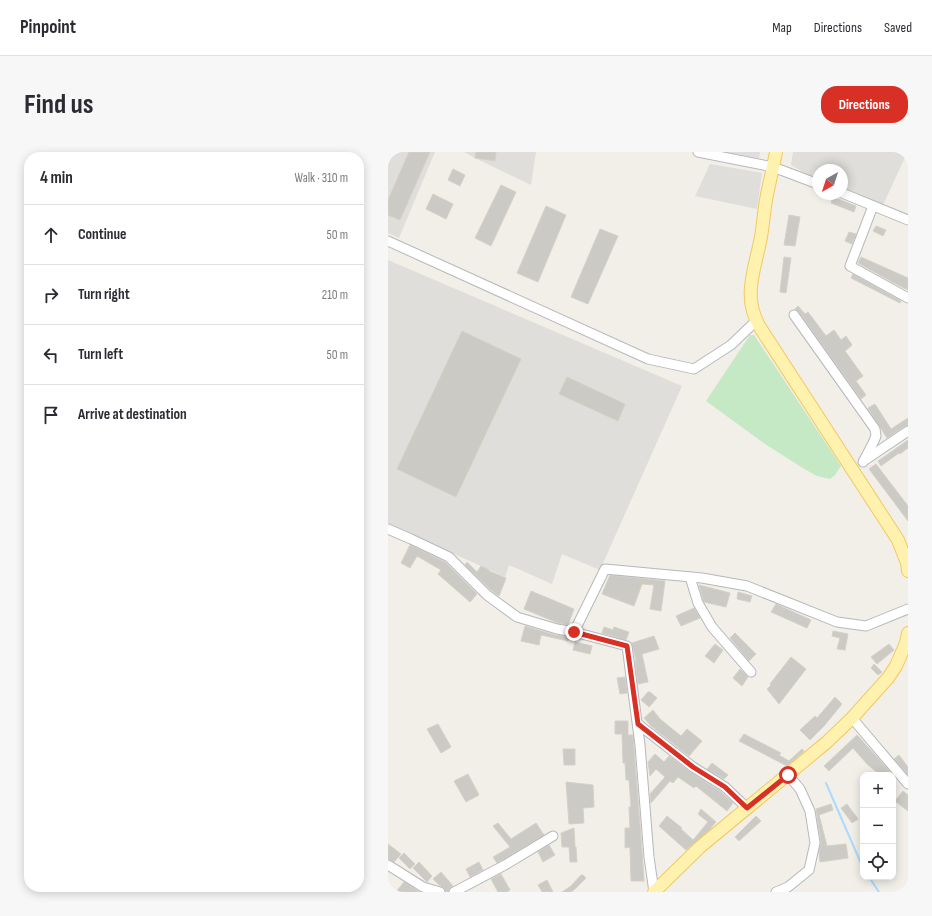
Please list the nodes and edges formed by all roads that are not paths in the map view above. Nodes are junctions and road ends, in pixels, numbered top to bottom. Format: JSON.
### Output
{"nodes":[{"id":1,"x":698,"y":152,"type":"edge"},
{"id":2,"x":776,"y":152,"type":"edge"},
{"id":3,"x":773,"y":167,"type":"junction"},
{"id":4,"x":812,"y":182,"type":"edge"},
{"id":5,"x":848,"y":196,"type":"edge"},
{"id":6,"x":873,"y":206,"type":"junction"},
{"id":7,"x":908,"y":220,"type":"edge"},
{"id":8,"x":388,"y":241,"type":"edge"},
{"id":9,"x":908,"y":298,"type":"edge"},
{"id":10,"x":794,"y":315,"type":"dead end"},
{"id":11,"x":756,"y":320,"type":"junction"},
{"id":12,"x":908,"y":431,"type":"edge"},
{"id":13,"x":863,"y":462,"type":"junction"},
{"id":14,"x":855,"y":473,"type":"junction"},
{"id":15,"x":388,"y":529,"type":"edge"},
{"id":16,"x":908,"y":566,"type":"edge"},
{"id":17,"x":690,"y":577,"type":"junction"},
{"id":18,"x":908,"y":609,"type":"edge"},
{"id":19,"x":574,"y":632,"type":"junction"},
{"id":20,"x":908,"y":633,"type":"edge"},
{"id":21,"x":752,"y":672,"type":"dead end"},
{"id":22,"x":852,"y":718,"type":"junction"},
{"id":23,"x":638,"y":724,"type":"junction"},
{"id":24,"x":788,"y":775,"type":"junction"},
{"id":25,"x":908,"y":784,"type":"edge"},
{"id":26,"x":747,"y":808,"type":"junction"},
{"id":27,"x":553,"y":836,"type":"dead end"},
{"id":28,"x":388,"y":865,"type":"edge"},
{"id":29,"x":440,"y":892,"type":"edge"},
{"id":30,"x":454,"y":892,"type":"edge"},
{"id":31,"x":654,"y":892,"type":"edge"},
{"id":32,"x":776,"y":892,"type":"edge"}],
"edges":[{"from":1,"to":3,"type":"street"},
{"from":2,"to":3,"type":"main road"},
{"from":3,"to":4,"type":"street"},
{"from":3,"to":11,"type":"main road"},
{"from":5,"to":6,"type":"street"},
{"from":6,"to":7,"type":"street"},
{"from":6,"to":9,"type":"street"},
{"from":8,"to":11,"type":"street"},
{"from":10,"to":13,"type":"street"},
{"from":11,"to":14,"type":"main road"},
{"from":12,"to":13,"type":"street"},
{"from":13,"to":14,"type":"street"},
{"from":14,"to":16,"type":"main road"},
{"from":15,"to":19,"type":"street"},
{"from":17,"to":18,"type":"street"},
{"from":17,"to":19,"type":"street"},
{"from":17,"to":21,"type":"street"},
{"from":19,"to":23,"type":"street"},
{"from":20,"to":22,"type":"main road"},
{"from":22,"to":24,"type":"main road"},
{"from":22,"to":25,"type":"street"},
{"from":23,"to":26,"type":"street"},
{"from":23,"to":31,"type":"street"},
{"from":24,"to":26,"type":"main road"},
{"from":24,"to":32,"type":"street"},
{"from":26,"to":31,"type":"main road"},
{"from":27,"to":30,"type":"street"},
{"from":28,"to":29,"type":"street"}]}
